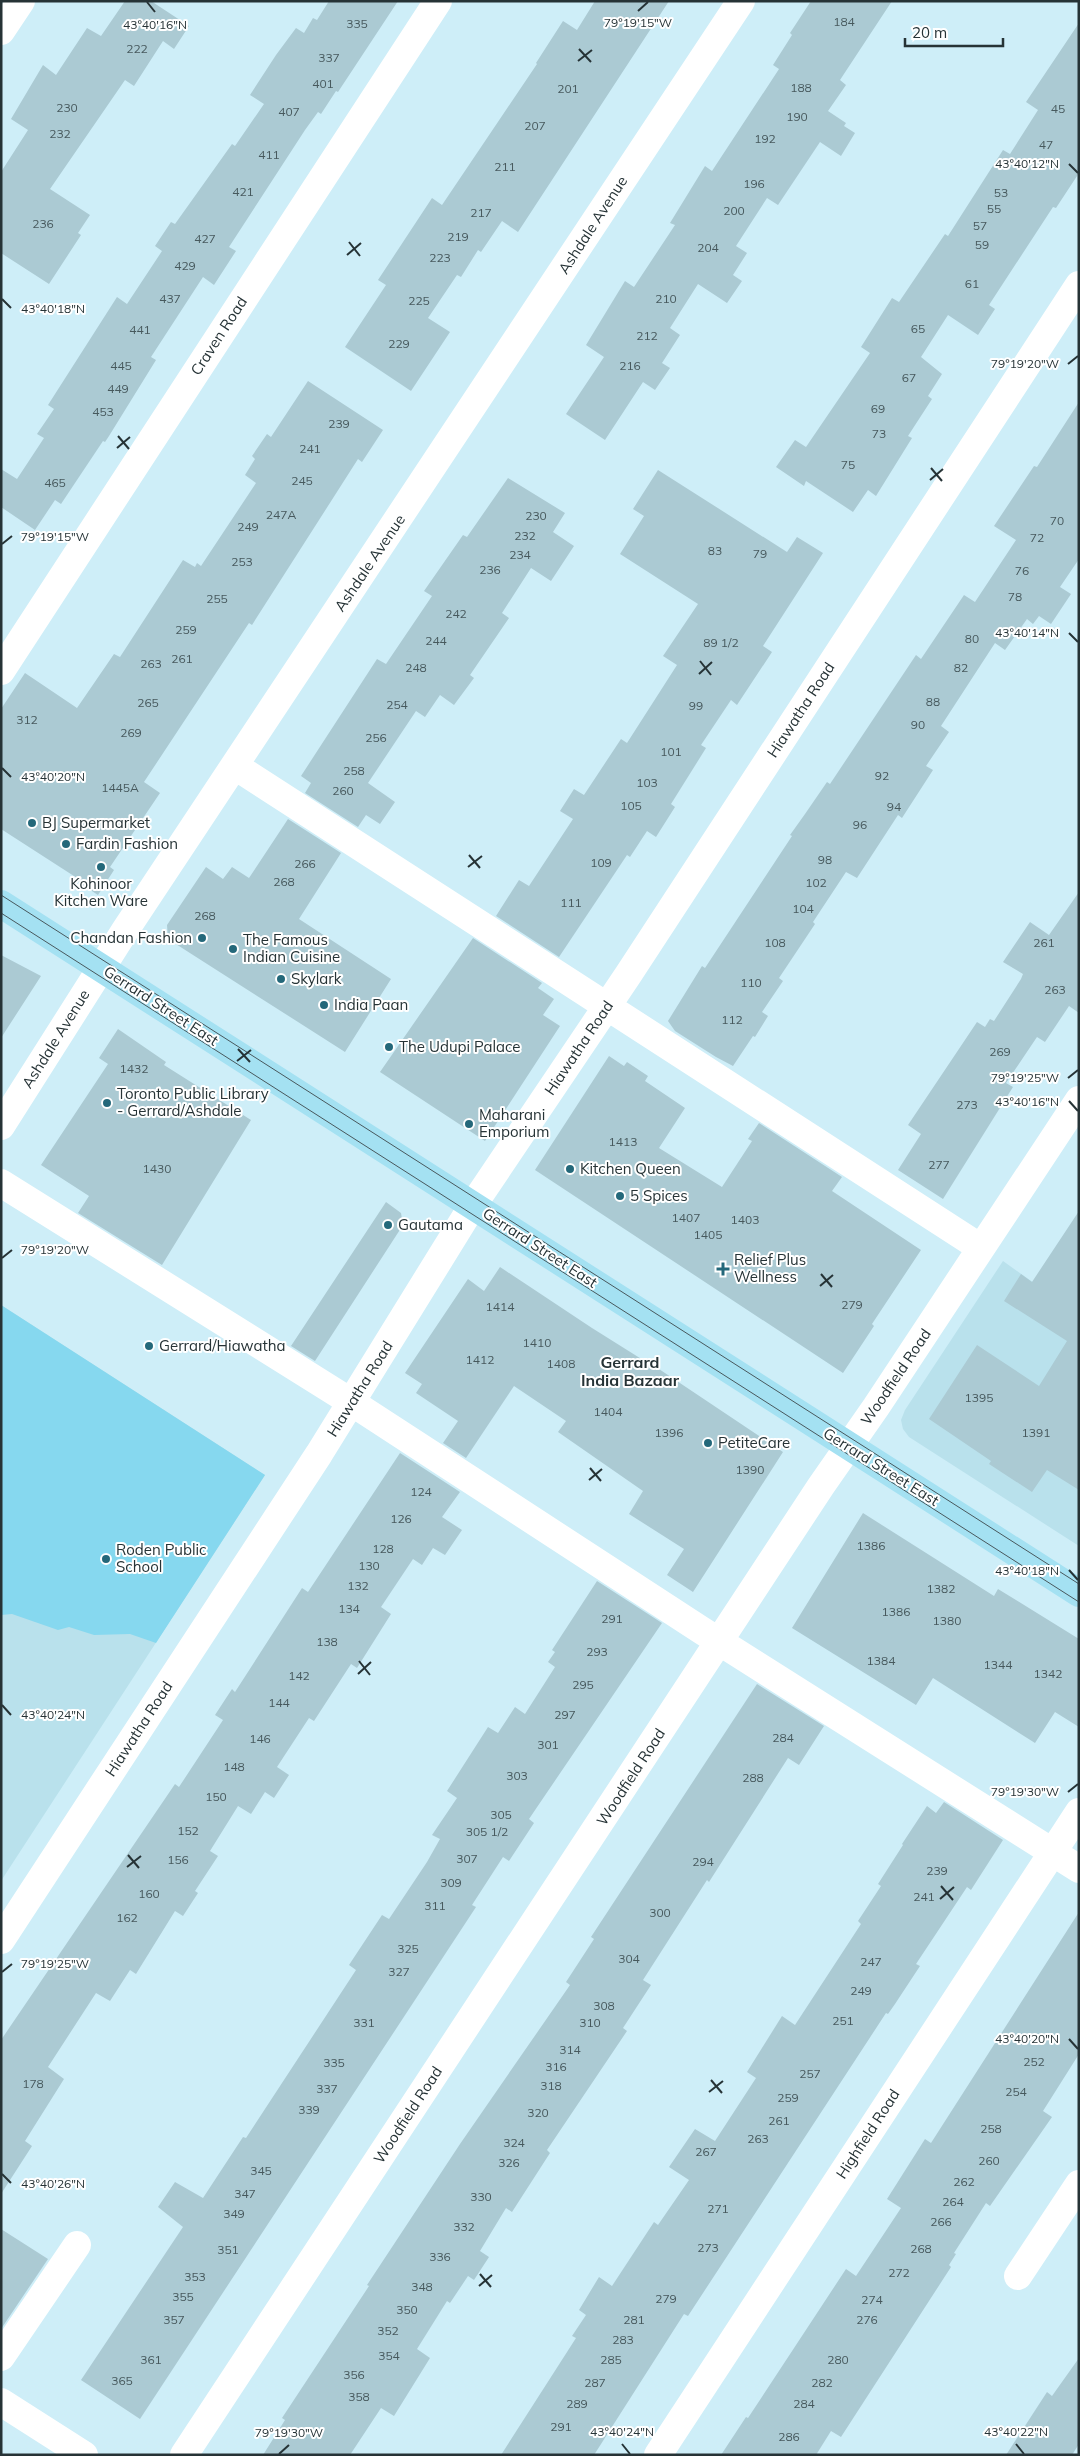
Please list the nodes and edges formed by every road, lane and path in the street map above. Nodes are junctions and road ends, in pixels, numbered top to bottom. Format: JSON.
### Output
{"nodes":[{"id":1,"x":21,"y":1,"type":"edge"},
{"id":2,"x":438,"y":1,"type":"edge"},
{"id":3,"x":742,"y":1,"type":"edge"},
{"id":4,"x":1,"y":31,"type":"edge"},
{"id":5,"x":1079,"y":285,"type":"edge"},
{"id":6,"x":3,"y":663,"type":"edge"},
{"id":7,"x":235,"y":766,"type":"junction"},
{"id":8,"x":1,"y":904,"type":"edge"},
{"id":9,"x":102,"y":968,"type":"junction"},
{"id":10,"x":607,"y":1006,"type":"junction"},
{"id":11,"x":1079,"y":1100,"type":"edge"},
{"id":12,"x":1,"y":1126,"type":"edge"},
{"id":13,"x":1,"y":1183,"type":"edge"},
{"id":14,"x":473,"y":1205,"type":"junction"},
{"id":15,"x":981,"y":1248,"type":"junction"},
{"id":16,"x":351,"y":1402,"type":"junction"},
{"id":17,"x":848,"y":1447,"type":"junction"},
{"id":18,"x":1079,"y":1592,"type":"edge"},
{"id":19,"x":720,"y":1641,"type":"junction"},
{"id":20,"x":1079,"y":1812,"type":"edge"},
{"id":21,"x":1053,"y":1852,"type":"junction"},
{"id":22,"x":1079,"y":1869,"type":"edge"},
{"id":23,"x":1,"y":1940,"type":"edge"},
{"id":24,"x":1079,"y":2184,"type":"edge"},
{"id":25,"x":77,"y":2244,"type":"dead end"},
{"id":26,"x":1018,"y":2276,"type":"dead end"},
{"id":27,"x":1,"y":2357,"type":"edge"},
{"id":28,"x":1,"y":2402,"type":"edge"},
{"id":29,"x":84,"y":2455,"type":"edge"},
{"id":30,"x":184,"y":2455,"type":"edge"},
{"id":31,"x":658,"y":2455,"type":"edge"}],
"edges":[{"from":1,"to":4,"type":"street"},
{"from":2,"to":6,"type":"street","name":"Craven Road"},
{"from":3,"to":7,"type":"street","name":"Ashdale Avenue"},
{"from":5,"to":10,"type":"street","name":"Hiawatha Road"},
{"from":7,"to":9,"type":"street","name":"Ashdale Avenue"},
{"from":7,"to":10,"type":"street"},
{"from":8,"to":9,"type":"main road","name":"Gerrard Street East"},
{"from":9,"to":12,"type":"street","name":"Ashdale Avenue"},
{"from":9,"to":14,"type":"main road","name":"Gerrard Street East"},
{"from":10,"to":14,"type":"street","name":"Hiawatha Road"},
{"from":10,"to":15,"type":"street"},
{"from":11,"to":15,"type":"street","name":"Woodfield Road"},
{"from":13,"to":16,"type":"street"},
{"from":14,"to":16,"type":"street","name":"Hiawatha Road"},
{"from":14,"to":17,"type":"main road","name":"Gerrard Street East"},
{"from":15,"to":17,"type":"street","name":"Woodfield Road"},
{"from":16,"to":19,"type":"street"},
{"from":16,"to":23,"type":"street","name":"Hiawatha Road"},
{"from":17,"to":18,"type":"main road","name":"Gerrard Street East"},
{"from":17,"to":19,"type":"street","name":"Woodfield Road"},
{"from":19,"to":21,"type":"street"},
{"from":19,"to":30,"type":"street","name":"Woodfield Road"},
{"from":20,"to":21,"type":"street","name":"Highfield Road"},
{"from":21,"to":22,"type":"street"},
{"from":21,"to":31,"type":"street","name":"Highfield Road"},
{"from":24,"to":26,"type":"street"},
{"from":25,"to":27,"type":"street"},
{"from":28,"to":29,"type":"street"}]}
